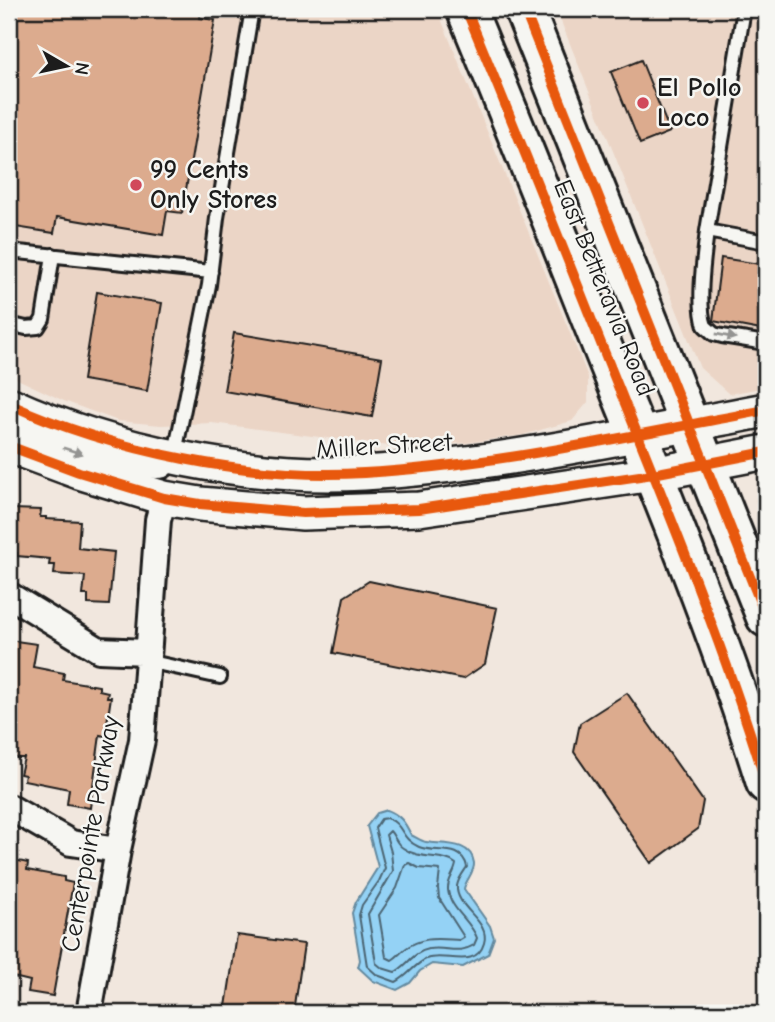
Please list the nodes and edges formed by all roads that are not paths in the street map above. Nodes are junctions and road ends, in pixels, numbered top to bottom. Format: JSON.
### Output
{"nodes":[{"id":1,"x":253,"y":9,"type":"edge"},
{"id":2,"x":466,"y":9,"type":"edge"},
{"id":3,"x":524,"y":9,"type":"edge"},
{"id":4,"x":744,"y":9,"type":"edge"},
{"id":5,"x":707,"y":231,"type":"junction"},
{"id":6,"x":766,"y":242,"type":"edge"},
{"id":7,"x":9,"y":251,"type":"edge"},
{"id":8,"x":53,"y":256,"type":"junction"},
{"id":9,"x":211,"y":272,"type":"junction"},
{"id":10,"x":9,"y":324,"type":"edge"},
{"id":11,"x":766,"y":343,"type":"edge"},
{"id":12,"x":9,"y":404,"type":"edge"},
{"id":13,"x":766,"y":410,"type":"edge"},
{"id":14,"x":690,"y":424,"type":"junction"},
{"id":15,"x":9,"y":428,"type":"edge"},
{"id":16,"x":637,"y":433,"type":"junction"},
{"id":17,"x":9,"y":446,"type":"edge"},
{"id":18,"x":766,"y":452,"type":"edge"},
{"id":19,"x":174,"y":458,"type":"junction"},
{"id":20,"x":706,"y":463,"type":"junction"},
{"id":21,"x":361,"y":474,"type":"junction"},
{"id":22,"x":653,"y":474,"type":"junction"},
{"id":23,"x":164,"y":498,"type":"junction"},
{"id":24,"x":9,"y":595,"type":"edge"},
{"id":25,"x":766,"y":617,"type":"edge"},
{"id":26,"x":147,"y":657,"type":"junction"},
{"id":27,"x":220,"y":677,"type":"dead end"},
{"id":28,"x":766,"y":783,"type":"edge"},
{"id":29,"x":9,"y":807,"type":"edge"},
{"id":30,"x":118,"y":850,"type":"junction"},
{"id":31,"x":89,"y":1013,"type":"edge"}],
"edges":[{"from":1,"to":9,"type":"lane"},
{"from":2,"to":16,"type":"highway","name":"East Betteravia Road"},
{"from":3,"to":14,"type":"highway","name":"East Betteravia Road"},
{"from":4,"to":5,"type":"lane"},
{"from":5,"to":6,"type":"lane"},
{"from":5,"to":11,"type":"lane","one_way":true},
{"from":7,"to":8,"type":"lane"},
{"from":8,"to":9,"type":"lane"},
{"from":8,"to":10,"type":"lane"},
{"from":9,"to":19,"type":"lane"},
{"from":12,"to":19,"type":"street","name":"Miller Street"},
{"from":13,"to":14,"type":"street","name":"Miller Street"},
{"from":14,"to":16,"type":"street","name":"Miller Street"},
{"from":14,"to":20,"type":"highway","name":"East Betteravia Road"},
{"from":15,"to":19,"type":"lane","one_way":true},
{"from":16,"to":21,"type":"street","name":"Miller Street"},
{"from":16,"to":22,"type":"highway","name":"East Betteravia Road"},
{"from":17,"to":23,"type":"street"},
{"from":18,"to":20,"type":"street"},
{"from":19,"to":21,"type":"street","name":"Miller Street"},
{"from":20,"to":22,"type":"street"},
{"from":20,"to":25,"type":"highway","name":"East Betteravia Road"},
{"from":21,"to":23,"type":"street"},
{"from":22,"to":23,"type":"street"},
{"from":22,"to":28,"type":"highway","name":"East Betteravia Road"},
{"from":23,"to":26,"type":"street","name":"Centerpointe Parkway"},
{"from":24,"to":26,"type":"street"},
{"from":26,"to":27,"type":"lane"},
{"from":26,"to":30,"type":"street","name":"Centerpointe Parkway"},
{"from":29,"to":30,"type":"street"},
{"from":30,"to":31,"type":"street","name":"Centerpointe Parkway"}]}
